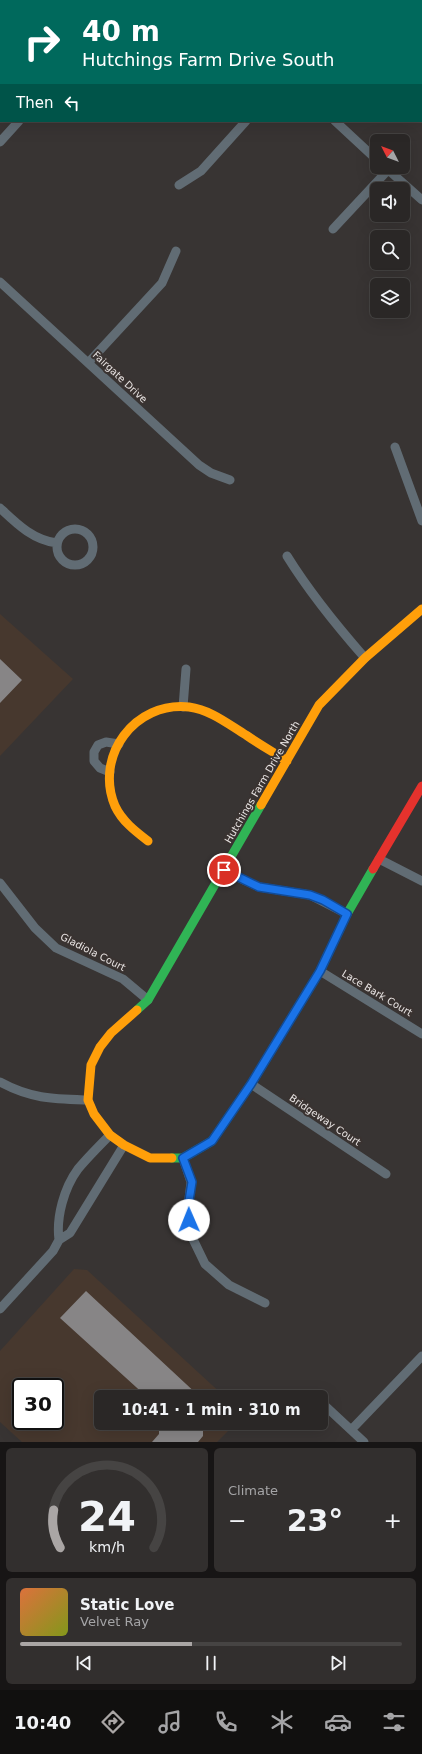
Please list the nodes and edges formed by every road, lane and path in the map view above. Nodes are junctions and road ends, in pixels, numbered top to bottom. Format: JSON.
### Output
{"nodes":[{"id":1,"x":18,"y":122,"type":"edge"},
{"id":2,"x":245,"y":122,"type":"edge"},
{"id":3,"x":336,"y":122,"type":"edge"},
{"id":4,"x":0,"y":142,"type":"edge"},
{"id":5,"x":370,"y":154,"type":"edge"},
{"id":6,"x":381,"y":174,"type":"edge"},
{"id":7,"x":393,"y":174,"type":"edge"},
{"id":8,"x":179,"y":185,"type":"dead end"},
{"id":9,"x":422,"y":200,"type":"edge"},
{"id":10,"x":333,"y":229,"type":"dead end"},
{"id":11,"x":176,"y":251,"type":"dead end"},
{"id":12,"x":2,"y":288,"type":"edge"},
{"id":13,"x":88,"y":362,"type":"junction"},
{"id":14,"x":395,"y":447,"type":"dead end"},
{"id":15,"x":230,"y":480,"type":"dead end"},
{"id":16,"x":0,"y":508,"type":"edge"},
{"id":17,"x":422,"y":521,"type":"edge"},
{"id":18,"x":57,"y":543,"type":"junction"},
{"id":19,"x":287,"y":556,"type":"dead end"},
{"id":20,"x":422,"y":609,"type":"edge"},
{"id":21,"x":365,"y":658,"type":"junction"},
{"id":22,"x":186,"y":669,"type":"dead end"},
{"id":23,"x":183,"y":707,"type":"junction"},
{"id":24,"x":119,"y":744,"type":"junction"},
{"id":25,"x":287,"y":760,"type":"junction"},
{"id":26,"x":110,"y":772,"type":"junction"},
{"id":27,"x":422,"y":786,"type":"edge"},
{"id":28,"x":148,"y":841,"type":"dead end"},
{"id":29,"x":379,"y":859,"type":"junction"},
{"id":30,"x":224,"y":870,"type":"junction"},
{"id":31,"x":422,"y":881,"type":"edge"},
{"id":32,"x":0,"y":883,"type":"edge"},
{"id":33,"x":347,"y":914,"type":"junction"},
{"id":34,"x":320,"y":971,"type":"junction"},
{"id":35,"x":148,"y":1000,"type":"junction"},
{"id":36,"x":422,"y":1034,"type":"edge"},
{"id":37,"x":0,"y":1082,"type":"edge"},
{"id":38,"x":251,"y":1084,"type":"junction"},
{"id":39,"x":88,"y":1100,"type":"junction"},
{"id":40,"x":110,"y":1135,"type":"junction"},
{"id":41,"x":124,"y":1145,"type":"junction"},
{"id":42,"x":183,"y":1158,"type":"junction"},
{"id":43,"x":386,"y":1174,"type":"dead end"},
{"id":44,"x":59,"y":1240,"type":"junction"},
{"id":45,"x":265,"y":1303,"type":"dead end"},
{"id":46,"x":0,"y":1309,"type":"edge"},
{"id":47,"x":422,"y":1356,"type":"edge"},
{"id":48,"x":328,"y":1409,"type":"edge"},
{"id":49,"x":351,"y":1430,"type":"junction"},
{"id":50,"x":364,"y":1442,"type":"edge"}],
"edges":[{"from":1,"to":4,"type":"street"},
{"from":2,"to":8,"type":"street"},
{"from":3,"to":5,"type":"street"},
{"from":6,"to":10,"type":"street"},
{"from":7,"to":9,"type":"street"},
{"from":11,"to":13,"type":"street"},
{"from":12,"to":13,"type":"street","name":"Fairgate Drive"},
{"from":13,"to":15,"type":"street","name":"Fairgate Drive"},
{"from":14,"to":17,"type":"street"},
{"from":16,"to":18,"type":"street"},
{"from":18,"to":18,"type":"street"},
{"from":19,"to":21,"type":"street"},
{"from":20,"to":21,"type":"street","name":"Hutchings Farm Drive North"},
{"from":21,"to":25,"type":"street","name":"Hutchings Farm Drive North"},
{"from":22,"to":23,"type":"street"},
{"from":23,"to":24,"type":"street"},
{"from":23,"to":25,"type":"street"},
{"from":24,"to":26,"type":"street"},
{"from":24,"to":26,"type":"street"},
{"from":25,"to":30,"type":"street","name":"Hutchings Farm Drive North"},
{"from":26,"to":28,"type":"street"},
{"from":27,"to":29,"type":"street"},
{"from":29,"to":31,"type":"street"},
{"from":29,"to":33,"type":"street"},
{"from":30,"to":33,"type":"street"},
{"from":30,"to":35,"type":"street","name":"Hutchings Farm Drive North"},
{"from":32,"to":35,"type":"street","name":"Gladiola Court"},
{"from":33,"to":34,"type":"street"},
{"from":34,"to":36,"type":"street","name":"Lace Bark Court"},
{"from":34,"to":38,"type":"street"},
{"from":35,"to":39,"type":"street","name":"Hutchings Farm Drive North"},
{"from":37,"to":39,"type":"street"},
{"from":38,"to":42,"type":"street"},
{"from":38,"to":43,"type":"street","name":"Bridgeway Court"},
{"from":39,"to":40,"type":"street"},
{"from":40,"to":41,"type":"street"},
{"from":40,"to":44,"type":"street"},
{"from":41,"to":42,"type":"street"},
{"from":41,"to":44,"type":"street"},
{"from":42,"to":45,"type":"street"},
{"from":44,"to":46,"type":"street"},
{"from":47,"to":49,"type":"street"},
{"from":48,"to":49,"type":"street"},
{"from":49,"to":50,"type":"street"}]}
